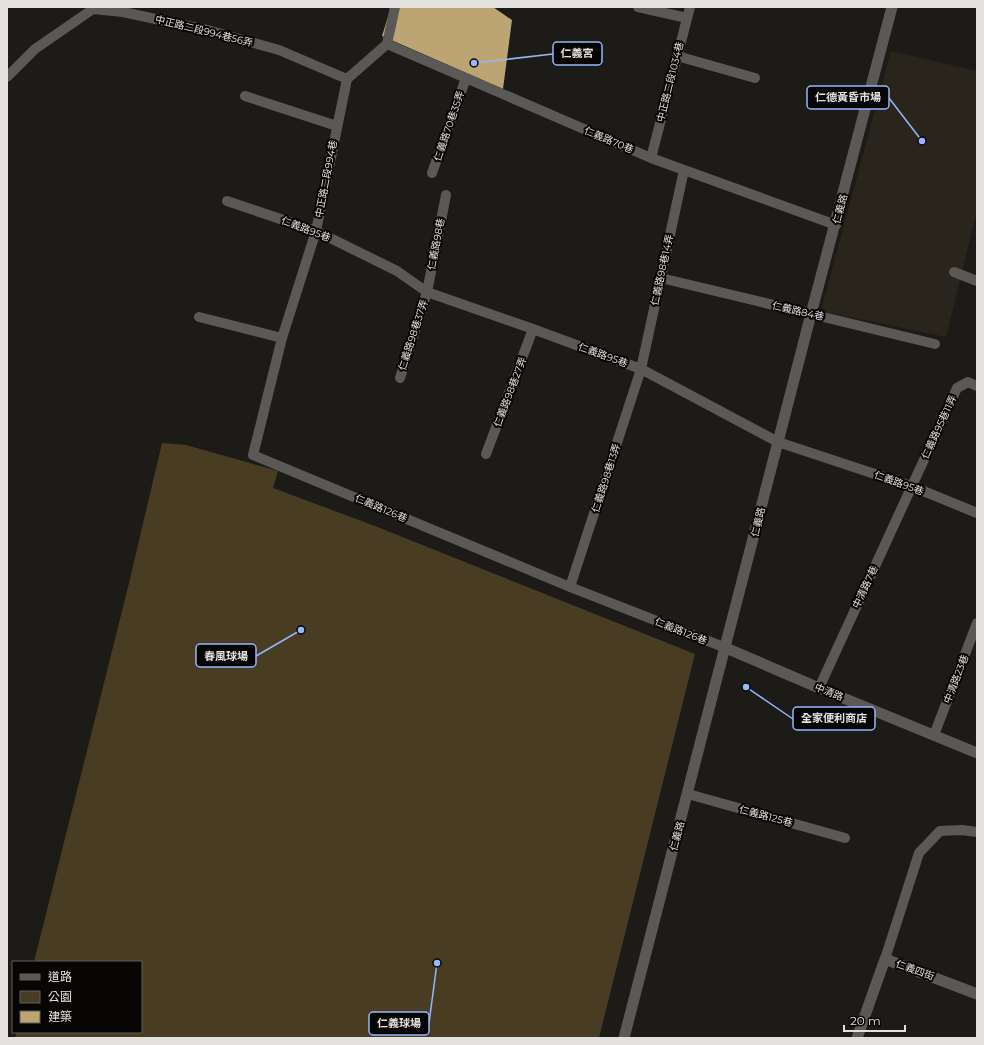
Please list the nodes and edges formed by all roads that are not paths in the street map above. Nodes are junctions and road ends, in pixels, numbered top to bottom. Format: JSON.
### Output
{"nodes":[{"id":1,"x":395,"y":7,"type":"edge"},
{"id":2,"x":638,"y":7,"type":"edge"},
{"id":3,"x":690,"y":7,"type":"edge"},
{"id":4,"x":892,"y":7,"type":"edge"},
{"id":5,"x":93,"y":8,"type":"edge"},
{"id":6,"x":687,"y":18,"type":"junction"},
{"id":7,"x":387,"y":44,"type":"junction"},
{"id":8,"x":677,"y":56,"type":"junction"},
{"id":9,"x":7,"y":77,"type":"edge"},
{"id":10,"x":466,"y":78,"type":"junction"},
{"id":11,"x":755,"y":78,"type":"dead end"},
{"id":12,"x":347,"y":79,"type":"junction"},
{"id":13,"x":246,"y":96,"type":"dead end"},
{"id":14,"x":336,"y":126,"type":"junction"},
{"id":15,"x":651,"y":158,"type":"junction"},
{"id":16,"x":684,"y":170,"type":"junction"},
{"id":17,"x":432,"y":173,"type":"dead end"},
{"id":18,"x":446,"y":195,"type":"dead end"},
{"id":19,"x":227,"y":201,"type":"dead end"},
{"id":20,"x":836,"y":224,"type":"junction"},
{"id":21,"x":316,"y":231,"type":"junction"},
{"id":22,"x":954,"y":272,"type":"dead end"},
{"id":23,"x":660,"y":278,"type":"junction"},
{"id":24,"x":977,"y":281,"type":"edge"},
{"id":25,"x":427,"y":292,"type":"junction"},
{"id":26,"x":811,"y":314,"type":"junction"},
{"id":27,"x":199,"y":317,"type":"dead end"},
{"id":28,"x":533,"y":329,"type":"junction"},
{"id":29,"x":282,"y":338,"type":"junction"},
{"id":30,"x":935,"y":344,"type":"dead end"},
{"id":31,"x":641,"y":369,"type":"junction"},
{"id":32,"x":400,"y":378,"type":"dead end"},
{"id":33,"x":977,"y":386,"type":"edge"},
{"id":34,"x":778,"y":442,"type":"junction"},
{"id":35,"x":486,"y":454,"type":"dead end"},
{"id":36,"x":911,"y":486,"type":"junction"},
{"id":37,"x":977,"y":514,"type":"edge"},
{"id":38,"x":570,"y":587,"type":"junction"},
{"id":39,"x":977,"y":622,"type":"edge"},
{"id":40,"x":726,"y":648,"type":"junction"},
{"id":41,"x":819,"y":688,"type":"junction"},
{"id":42,"x":934,"y":735,"type":"junction"},
{"id":43,"x":977,"y":752,"type":"edge"},
{"id":44,"x":688,"y":794,"type":"junction"},
{"id":45,"x":977,"y":832,"type":"edge"},
{"id":46,"x":845,"y":838,"type":"dead end"},
{"id":47,"x":885,"y":960,"type":"junction"},
{"id":48,"x":977,"y":994,"type":"edge"},
{"id":49,"x":624,"y":1038,"type":"edge"},
{"id":50,"x":857,"y":1038,"type":"edge"}],
"edges":[{"from":1,"to":7,"type":"lane"},
{"from":2,"to":6,"type":"lane"},
{"from":3,"to":6,"type":"lane","name":"中正路二段1034巷"},
{"from":4,"to":20,"type":"street","name":"仁義路"},
{"from":5,"to":9,"type":"lane","name":"中正路二段994巷56弄"},
{"from":5,"to":12,"type":"lane","name":"中正路二段994巷56弄"},
{"from":6,"to":8,"type":"lane","name":"中正路二段1034巷"},
{"from":7,"to":10,"type":"lane","name":"仁義路70巷"},
{"from":7,"to":12,"type":"lane"},
{"from":8,"to":11,"type":"lane"},
{"from":8,"to":15,"type":"lane","name":"中正路二段1034巷"},
{"from":10,"to":15,"type":"lane","name":"仁義路70巷"},
{"from":10,"to":17,"type":"lane","name":"仁義路70巷35弄"},
{"from":12,"to":14,"type":"lane","name":"中正路二段994巷"},
{"from":13,"to":14,"type":"lane","name":"中正路二段994巷"},
{"from":14,"to":21,"type":"lane","name":"中正路二段994巷"},
{"from":15,"to":16,"type":"lane","name":"仁義路70巷"},
{"from":16,"to":20,"type":"lane","name":"仁義路70巷"},
{"from":16,"to":23,"type":"lane","name":"仁義路98巷14弄"},
{"from":18,"to":25,"type":"lane","name":"仁義路98巷"},
{"from":19,"to":21,"type":"lane","name":"仁義路95巷"},
{"from":20,"to":26,"type":"street","name":"仁義路"},
{"from":21,"to":25,"type":"lane","name":"仁義路95巷"},
{"from":21,"to":29,"type":"lane","name":"仁義路126巷"},
{"from":22,"to":24,"type":"lane"},
{"from":23,"to":26,"type":"lane","name":"仁義路84巷"},
{"from":23,"to":31,"type":"lane","name":"仁義路98巷14弄"},
{"from":25,"to":28,"type":"lane","name":"仁義路95巷"},
{"from":25,"to":32,"type":"lane","name":"仁義路98巷37弄"},
{"from":26,"to":30,"type":"lane","name":"仁義路84巷"},
{"from":26,"to":34,"type":"street","name":"仁義路"},
{"from":27,"to":29,"type":"lane"},
{"from":28,"to":31,"type":"lane","name":"仁義路95巷"},
{"from":28,"to":35,"type":"lane","name":"仁義路98巷27弄"},
{"from":29,"to":38,"type":"lane","name":"仁義路126巷"},
{"from":31,"to":34,"type":"lane","name":"仁義路95巷"},
{"from":31,"to":38,"type":"lane","name":"仁義路98巷13弄"},
{"from":33,"to":36,"type":"lane","name":"仁義路95巷11弄"},
{"from":34,"to":36,"type":"lane","name":"仁義路95巷"},
{"from":34,"to":40,"type":"street","name":"仁義路"},
{"from":36,"to":37,"type":"lane","name":"仁義路95巷"},
{"from":36,"to":41,"type":"lane","name":"中清路7巷"},
{"from":38,"to":40,"type":"lane","name":"仁義路126巷"},
{"from":39,"to":42,"type":"lane","name":"中清路23巷"},
{"from":40,"to":41,"type":"street","name":"中清路"},
{"from":40,"to":44,"type":"street","name":"仁義路"},
{"from":41,"to":42,"type":"street","name":"中清路"},
{"from":42,"to":43,"type":"street","name":"中清路"},
{"from":44,"to":46,"type":"lane","name":"仁義路125巷"},
{"from":44,"to":49,"type":"street","name":"仁義路"},
{"from":45,"to":47,"type":"lane"},
{"from":47,"to":48,"type":"street","name":"仁義四街"},
{"from":47,"to":50,"type":"street","name":"仁義四街"}]}
